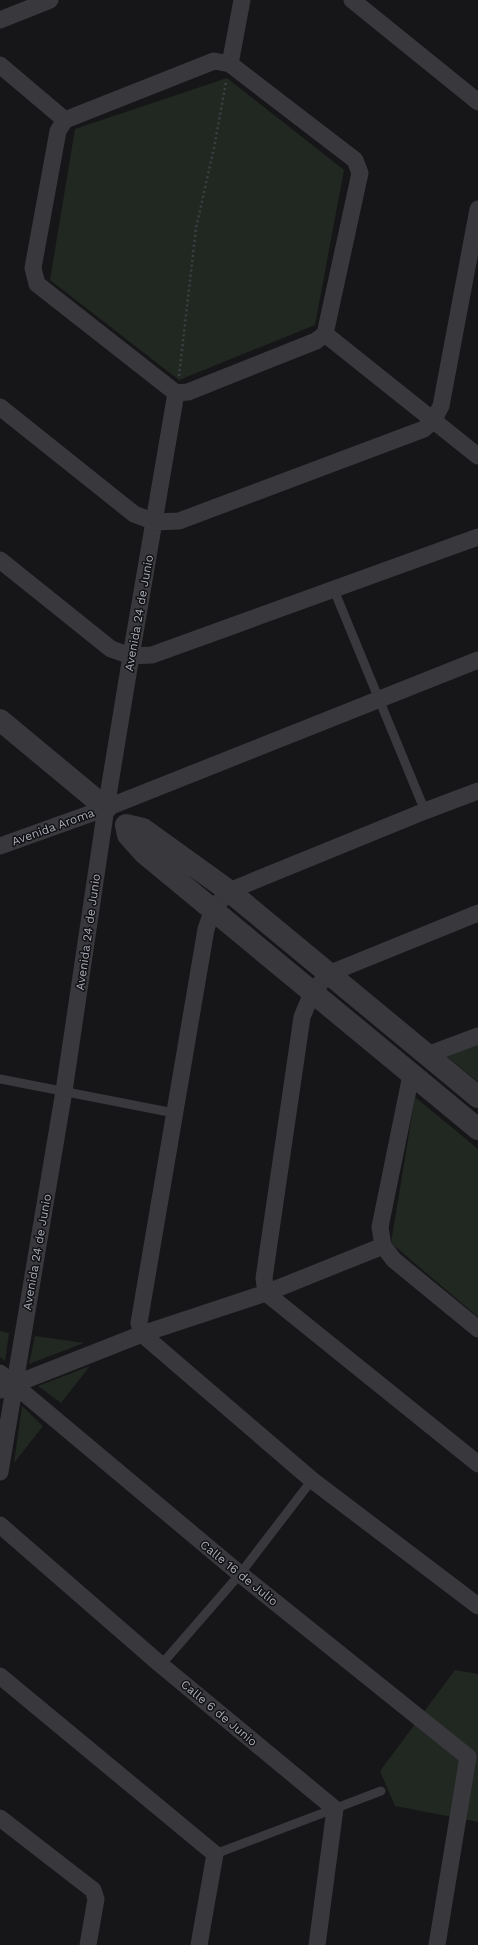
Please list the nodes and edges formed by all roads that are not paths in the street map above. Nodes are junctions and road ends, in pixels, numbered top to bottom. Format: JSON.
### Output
{"nodes":[{"id":1,"x":50,"y":0,"type":"edge"},
{"id":2,"x":242,"y":0,"type":"edge"},
{"id":3,"x":352,"y":0,"type":"edge"},
{"id":4,"x":0,"y":20,"type":"edge"},
{"id":5,"x":230,"y":64,"type":"junction"},
{"id":6,"x":0,"y":65,"type":"edge"},
{"id":7,"x":478,"y":102,"type":"edge"},
{"id":8,"x":65,"y":120,"type":"junction"},
{"id":9,"x":478,"y":209,"type":"edge"},
{"id":10,"x":326,"y":334,"type":"junction"},
{"id":11,"x":176,"y":393,"type":"junction"},
{"id":12,"x":0,"y":407,"type":"edge"},
{"id":13,"x":433,"y":421,"type":"junction"},
{"id":14,"x":478,"y":456,"type":"edge"},
{"id":15,"x":155,"y":522,"type":"junction"},
{"id":16,"x":478,"y":537,"type":"edge"},
{"id":17,"x":0,"y":560,"type":"edge"},
{"id":18,"x":334,"y":590,"type":"junction"},
{"id":19,"x":131,"y":656,"type":"junction"},
{"id":20,"x":478,"y":660,"type":"edge"},
{"id":21,"x":379,"y":701,"type":"junction"},
{"id":22,"x":0,"y":720,"type":"edge"},
{"id":23,"x":478,"y":791,"type":"edge"},
{"id":24,"x":106,"y":808,"type":"junction"},
{"id":25,"x":424,"y":811,"type":"junction"},
{"id":26,"x":126,"y":825,"type":"junction"},
{"id":27,"x":0,"y":846,"type":"edge"},
{"id":28,"x":229,"y":891,"type":"junction"},
{"id":29,"x":213,"y":909,"type":"junction"},
{"id":30,"x":478,"y":912,"type":"edge"},
{"id":31,"x":328,"y":974,"type":"junction"},
{"id":32,"x":312,"y":993,"type":"junction"},
{"id":33,"x":478,"y":1036,"type":"edge"},
{"id":34,"x":427,"y":1056,"type":"junction"},
{"id":35,"x":411,"y":1075,"type":"junction"},
{"id":36,"x":0,"y":1079,"type":"edge"},
{"id":37,"x":64,"y":1092,"type":"junction"},
{"id":38,"x":478,"y":1097,"type":"edge"},
{"id":39,"x":174,"y":1113,"type":"junction"},
{"id":40,"x":478,"y":1129,"type":"edge"},
{"id":41,"x":383,"y":1246,"type":"junction"},
{"id":42,"x":266,"y":1292,"type":"junction"},
{"id":43,"x":478,"y":1328,"type":"edge"},
{"id":44,"x":142,"y":1334,"type":"junction"},
{"id":45,"x":0,"y":1373,"type":"edge"},
{"id":46,"x":7,"y":1387,"type":"edge"},
{"id":47,"x":478,"y":1464,"type":"edge"},
{"id":48,"x":0,"y":1472,"type":"edge"},
{"id":49,"x":312,"y":1480,"type":"junction"},
{"id":50,"x":0,"y":1525,"type":"edge"},
{"id":51,"x":240,"y":1574,"type":"junction"},
{"id":52,"x":478,"y":1606,"type":"edge"},
{"id":53,"x":161,"y":1665,"type":"junction"},
{"id":54,"x":0,"y":1676,"type":"edge"},
{"id":55,"x":473,"y":1755,"type":"edge"},
{"id":56,"x":381,"y":1791,"type":"dead end"},
{"id":57,"x":335,"y":1809,"type":"junction"},
{"id":58,"x":0,"y":1818,"type":"edge"},
{"id":59,"x":214,"y":1854,"type":"junction"},
{"id":60,"x":88,"y":1945,"type":"edge"},
{"id":61,"x":199,"y":1945,"type":"edge"},
{"id":62,"x":317,"y":1945,"type":"edge"},
{"id":63,"x":437,"y":1945,"type":"edge"}],
"edges":[{"from":1,"to":4,"type":"street"},
{"from":2,"to":5,"type":"street"},
{"from":3,"to":7,"type":"street"},
{"from":5,"to":8,"type":"street"},
{"from":5,"to":10,"type":"street"},
{"from":6,"to":8,"type":"street"},
{"from":8,"to":11,"type":"street"},
{"from":9,"to":13,"type":"street"},
{"from":10,"to":11,"type":"street"},
{"from":10,"to":13,"type":"street"},
{"from":11,"to":15,"type":"street","name":"Avenida 24 de Junio"},
{"from":12,"to":15,"type":"street"},
{"from":13,"to":14,"type":"street"},
{"from":13,"to":15,"type":"street"},
{"from":15,"to":19,"type":"street","name":"Avenida 24 de Junio"},
{"from":16,"to":18,"type":"street"},
{"from":17,"to":19,"type":"street"},
{"from":18,"to":19,"type":"street"},
{"from":18,"to":21,"type":"lane"},
{"from":19,"to":24,"type":"street","name":"Avenida 24 de Junio"},
{"from":20,"to":21,"type":"street","name":"Avenida Aroma"},
{"from":21,"to":24,"type":"street","name":"Avenida Aroma"},
{"from":21,"to":25,"type":"lane"},
{"from":22,"to":24,"type":"street"},
{"from":23,"to":25,"type":"street"},
{"from":24,"to":26,"type":"street"},
{"from":24,"to":27,"type":"street","name":"Avenida Aroma"},
{"from":24,"to":37,"type":"street","name":"Avenida 24 de Junio"},
{"from":25,"to":28,"type":"street"},
{"from":26,"to":28,"type":"street"},
{"from":26,"to":29,"type":"street"},
{"from":28,"to":29,"type":"street"},
{"from":28,"to":31,"type":"street"},
{"from":29,"to":32,"type":"street"},
{"from":29,"to":39,"type":"street"},
{"from":30,"to":31,"type":"street"},
{"from":31,"to":32,"type":"street"},
{"from":31,"to":34,"type":"street"},
{"from":32,"to":35,"type":"street"},
{"from":32,"to":42,"type":"street"},
{"from":33,"to":34,"type":"street"},
{"from":34,"to":38,"type":"street"},
{"from":35,"to":40,"type":"street"},
{"from":35,"to":41,"type":"street"},
{"from":36,"to":37,"type":"lane"},
{"from":37,"to":39,"type":"lane"},
{"from":37,"to":46,"type":"street","name":"Avenida 24 de Junio"},
{"from":39,"to":44,"type":"street"},
{"from":41,"to":42,"type":"street"},
{"from":41,"to":43,"type":"street"},
{"from":42,"to":44,"type":"street"},
{"from":42,"to":47,"type":"street"},
{"from":44,"to":46,"type":"street"},
{"from":44,"to":49,"type":"street"},
{"from":45,"to":46,"type":"street","name":"Calle 16 de Julio"},
{"from":46,"to":48,"type":"street","name":"Avenida 24 de Junio"},
{"from":46,"to":51,"type":"street","name":"Calle 16 de Julio"},
{"from":49,"to":51,"type":"lane"},
{"from":49,"to":52,"type":"street"},
{"from":50,"to":53,"type":"street","name":"Calle 6 de Junio"},
{"from":51,"to":53,"type":"lane"},
{"from":51,"to":55,"type":"street","name":"Calle 16 de Julio"},
{"from":53,"to":57,"type":"street","name":"Calle 6 de Junio"},
{"from":54,"to":59,"type":"street"},
{"from":55,"to":63,"type":"street"},
{"from":56,"to":57,"type":"lane"},
{"from":57,"to":59,"type":"lane"},
{"from":57,"to":62,"type":"street"},
{"from":58,"to":60,"type":"street"},
{"from":59,"to":61,"type":"street"}]}
